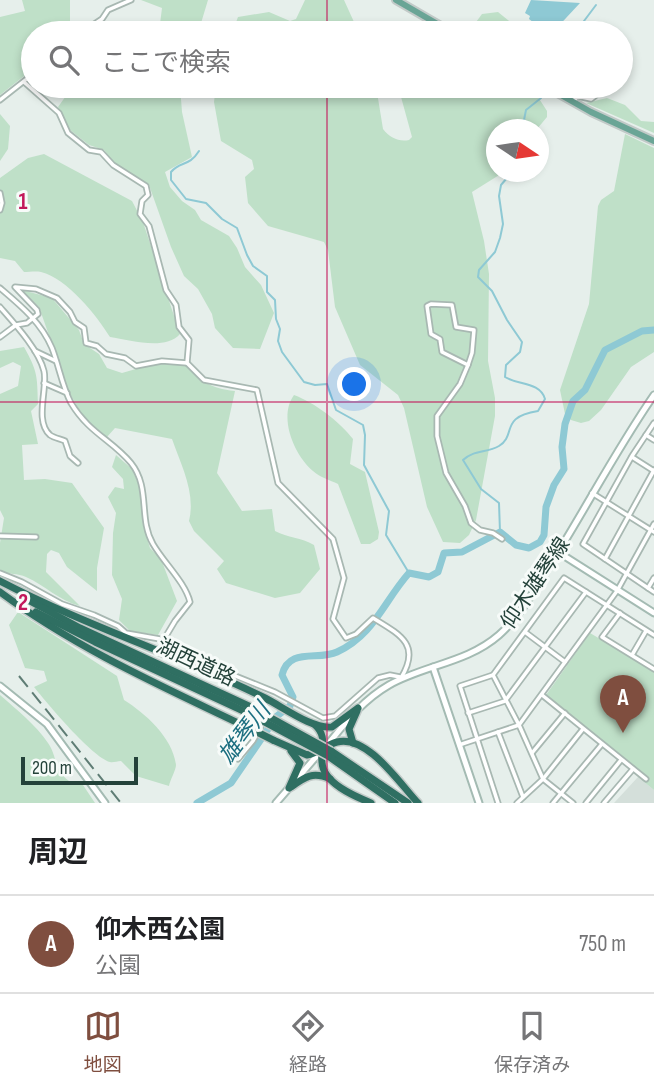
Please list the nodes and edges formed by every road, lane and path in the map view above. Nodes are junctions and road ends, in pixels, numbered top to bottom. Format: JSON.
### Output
{"nodes":[{"id":1,"x":131,"y":0,"type":"edge"},
{"id":2,"x":396,"y":0,"type":"edge"},
{"id":3,"x":99,"y":21,"type":"edge"},
{"id":4,"x":432,"y":21,"type":"edge"},
{"id":5,"x":21,"y":84,"type":"edge"},
{"id":6,"x":42,"y":98,"type":"edge"},
{"id":7,"x":566,"y":98,"type":"edge"},
{"id":8,"x":576,"y":98,"type":"edge"},
{"id":9,"x":0,"y":100,"type":"edge"},
{"id":10,"x":573,"y":102,"type":"junction"},
{"id":11,"x":654,"y":141,"type":"edge"},
{"id":12,"x":0,"y":192,"type":"edge"},
{"id":13,"x":0,"y":210,"type":"edge"},
{"id":14,"x":0,"y":288,"type":"edge"},
{"id":15,"x":0,"y":307,"type":"edge"},
{"id":16,"x":34,"y":319,"type":"junction"},
{"id":17,"x":16,"y":326,"type":"junction"},
{"id":18,"x":0,"y":337,"type":"edge"},
{"id":19,"x":33,"y":350,"type":"junction"},
{"id":20,"x":56,"y":361,"type":"junction"},
{"id":21,"x":187,"y":363,"type":"junction"},
{"id":22,"x":468,"y":365,"type":"junction"},
{"id":23,"x":44,"y":383,"type":"junction"},
{"id":24,"x":66,"y":393,"type":"junction"},
{"id":25,"x":654,"y":395,"type":"edge"},
{"id":26,"x":654,"y":423,"type":"edge"},
{"id":27,"x":646,"y":435,"type":"junction"},
{"id":28,"x":654,"y":440,"type":"edge"},
{"id":29,"x":632,"y":456,"type":"junction"},
{"id":30,"x":78,"y":463,"type":"dead end"},
{"id":31,"x":654,"y":470,"type":"edge"},
{"id":32,"x":592,"y":493,"type":"junction"},
{"id":33,"x":606,"y":502,"type":"junction"},
{"id":34,"x":628,"y":516,"type":"junction"},
{"id":35,"x":654,"y":524,"type":"edge"},
{"id":36,"x":652,"y":531,"type":"edge"},
{"id":37,"x":0,"y":536,"type":"edge"},
{"id":38,"x":36,"y":537,"type":"dead end"},
{"id":39,"x":502,"y":538,"type":"dead end"},
{"id":40,"x":558,"y":552,"type":"junction"},
{"id":41,"x":605,"y":559,"type":"junction"},
{"id":42,"x":0,"y":573,"type":"edge"},
{"id":43,"x":627,"y":574,"type":"junction"},
{"id":44,"x":654,"y":578,"type":"edge"},
{"id":45,"x":0,"y":582,"type":"edge"},
{"id":46,"x":648,"y":589,"type":"junction"},
{"id":47,"x":0,"y":591,"type":"edge"},
{"id":48,"x":617,"y":591,"type":"junction"},
{"id":49,"x":586,"y":592,"type":"junction"},
{"id":50,"x":654,"y":592,"type":"edge"},
{"id":51,"x":607,"y":606,"type":"junction"},
{"id":52,"x":654,"y":613,"type":"edge"},
{"id":53,"x":620,"y":614,"type":"junction"},
{"id":54,"x":646,"y":631,"type":"junction"},
{"id":55,"x":525,"y":632,"type":"junction"},
{"id":56,"x":654,"y":635,"type":"edge"},
{"id":57,"x":163,"y":641,"type":"junction"},
{"id":58,"x":546,"y":647,"type":"junction"},
{"id":59,"x":632,"y":656,"type":"junction"},
{"id":60,"x":565,"y":662,"type":"junction"},
{"id":61,"x":433,"y":667,"type":"junction"},
{"id":62,"x":654,"y":669,"type":"edge"},
{"id":63,"x":493,"y":675,"type":"junction"},
{"id":64,"x":401,"y":678,"type":"junction"},
{"id":65,"x":0,"y":686,"type":"edge"},
{"id":66,"x":542,"y":695,"type":"junction"},
{"id":67,"x":284,"y":697,"type":"junction"},
{"id":68,"x":505,"y":701,"type":"junction"},
{"id":69,"x":279,"y":703,"type":"junction"},
{"id":70,"x":358,"y":708,"type":"junction"},
{"id":71,"x":251,"y":711,"type":"junction"},
{"id":72,"x":270,"y":712,"type":"dead end"},
{"id":73,"x":468,"y":713,"type":"junction"},
{"id":74,"x":565,"y":713,"type":"junction"},
{"id":75,"x":315,"y":725,"type":"junction"},
{"id":76,"x":519,"y":725,"type":"junction"},
{"id":77,"x":583,"y":729,"type":"junction"},
{"id":78,"x":498,"y":732,"type":"junction"},
{"id":79,"x":477,"y":739,"type":"junction"},
{"id":80,"x":353,"y":743,"type":"junction"},
{"id":81,"x":602,"y":744,"type":"junction"},
{"id":82,"x":458,"y":745,"type":"junction"},
{"id":83,"x":288,"y":748,"type":"junction"},
{"id":84,"x":327,"y":752,"type":"junction"},
{"id":85,"x":532,"y":753,"type":"junction"},
{"id":86,"x":238,"y":759,"type":"dead end"},
{"id":87,"x":621,"y":760,"type":"junction"},
{"id":88,"x":633,"y":769,"type":"junction"},
{"id":89,"x":330,"y":779,"type":"junction"},
{"id":90,"x":543,"y":779,"type":"junction"},
{"id":91,"x":646,"y":779,"type":"dead end"},
{"id":92,"x":289,"y":788,"type":"junction"},
{"id":93,"x":562,"y":794,"type":"junction"},
{"id":94,"x":523,"y":797,"type":"junction"},
{"id":95,"x":281,"y":801,"type":"edge"},
{"id":96,"x":105,"y":803,"type":"edge"},
{"id":97,"x":371,"y":803,"type":"edge"},
{"id":98,"x":396,"y":803,"type":"edge"},
{"id":99,"x":408,"y":803,"type":"edge"},
{"id":100,"x":418,"y":803,"type":"edge"},
{"id":101,"x":479,"y":803,"type":"edge"},
{"id":102,"x":498,"y":803,"type":"edge"},
{"id":103,"x":517,"y":803,"type":"edge"},
{"id":104,"x":553,"y":803,"type":"edge"},
{"id":105,"x":573,"y":803,"type":"edge"},
{"id":106,"x":586,"y":803,"type":"edge"},
{"id":107,"x":604,"y":803,"type":"edge"}],
"edges":[{"from":1,"to":3,"type":"street"},
{"from":2,"to":4,"type":"main road"},
{"from":5,"to":9,"type":"street"},
{"from":6,"to":21,"type":"street"},
{"from":7,"to":10,"type":"main road"},
{"from":8,"to":10,"type":"street"},
{"from":10,"to":11,"type":"main road"},
{"from":12,"to":13,"type":"street"},
{"from":14,"to":16,"type":"street"},
{"from":15,"to":17,"type":"street"},
{"from":16,"to":17,"type":"street"},
{"from":16,"to":20,"type":"street"},
{"from":16,"to":21,"type":"street"},
{"from":17,"to":18,"type":"street"},
{"from":17,"to":19,"type":"street"},
{"from":19,"to":20,"type":"street"},
{"from":19,"to":23,"type":"street"},
{"from":20,"to":24,"type":"street"},
{"from":21,"to":64,"type":"street"},
{"from":22,"to":22,"type":"street"},
{"from":22,"to":39,"type":"street"},
{"from":23,"to":24,"type":"street"},
{"from":23,"to":30,"type":"street"},
{"from":24,"to":57,"type":"street"},
{"from":25,"to":32,"type":"main road","name":"仰木雄琴線"},
{"from":26,"to":27,"type":"street"},
{"from":27,"to":28,"type":"street"},
{"from":27,"to":29,"type":"street"},
{"from":29,"to":31,"type":"street"},
{"from":29,"to":33,"type":"street"},
{"from":31,"to":34,"type":"street"},
{"from":32,"to":33,"type":"street"},
{"from":32,"to":40,"type":"main road","name":"仰木雄琴線"},
{"from":33,"to":34,"type":"street"},
{"from":33,"to":41,"type":"street"},
{"from":34,"to":36,"type":"street"},
{"from":34,"to":41,"type":"street"},
{"from":35,"to":36,"type":"street"},
{"from":36,"to":43,"type":"street"},
{"from":37,"to":38,"type":"street"},
{"from":40,"to":48,"type":"main road"},
{"from":40,"to":61,"type":"main road","name":"仰木雄琴線"},
{"from":41,"to":43,"type":"street"},
{"from":42,"to":57,"type":"street"},
{"from":43,"to":46,"type":"street"},
{"from":43,"to":48,"type":"street"},
{"from":44,"to":46,"type":"street"},
{"from":45,"to":69,"type":"highway"},
{"from":45,"to":71,"type":"highway","name":"湖西道路"},
{"from":46,"to":50,"type":"street"},
{"from":47,"to":71,"type":"highway","name":"湖西道路"},
{"from":47,"to":83,"type":"highway","bridge":true},
{"from":48,"to":51,"type":"street"},
{"from":48,"to":52,"type":"main road"},
{"from":49,"to":51,"type":"street"},
{"from":49,"to":55,"type":"street"},
{"from":49,"to":58,"type":"street"},
{"from":51,"to":53,"type":"street"},
{"from":51,"to":60,"type":"street"},
{"from":53,"to":54,"type":"street"},
{"from":53,"to":59,"type":"street"},
{"from":54,"to":56,"type":"street"},
{"from":54,"to":59,"type":"street"},
{"from":55,"to":58,"type":"street"},
{"from":55,"to":63,"type":"street"},
{"from":57,"to":67,"type":"street"},
{"from":58,"to":60,"type":"street"},
{"from":58,"to":68,"type":"street"},
{"from":59,"to":62,"type":"street"},
{"from":60,"to":66,"type":"street"},
{"from":61,"to":64,"type":"main road","name":"仰木雄琴線"},
{"from":61,"to":82,"type":"main road"},
{"from":63,"to":68,"type":"street"},
{"from":63,"to":73,"type":"street"},
{"from":64,"to":67,"type":"street"},
{"from":64,"to":70,"type":"main road","name":"仰木雄琴線"},
{"from":65,"to":96,"type":"main road"},
{"from":66,"to":74,"type":"street"},
{"from":66,"to":76,"type":"street"},
{"from":67,"to":69,"type":"street"},
{"from":68,"to":73,"type":"street"},
{"from":68,"to":76,"type":"street"},
{"from":69,"to":75,"type":"highway"},
{"from":70,"to":75,"type":"highway"},
{"from":70,"to":80,"type":"highway"},
{"from":70,"to":84,"type":"main road","name":"仰木雄琴線"},
{"from":71,"to":84,"type":"highway","name":"湖西道路","bridge":true},
{"from":72,"to":86,"type":"street"},
{"from":73,"to":79,"type":"street"},
{"from":74,"to":77,"type":"street"},
{"from":74,"to":85,"type":"street"},
{"from":75,"to":84,"type":"highway"},
{"from":76,"to":78,"type":"street"},
{"from":76,"to":85,"type":"street"},
{"from":77,"to":81,"type":"street"},
{"from":77,"to":90,"type":"street"},
{"from":78,"to":79,"type":"street"},
{"from":78,"to":94,"type":"street"},
{"from":79,"to":82,"type":"street"},
{"from":79,"to":102,"type":"street"},
{"from":80,"to":84,"type":"highway"},
{"from":80,"to":100,"type":"highway"},
{"from":81,"to":87,"type":"street"},
{"from":81,"to":93,"type":"street"},
{"from":82,"to":101,"type":"main road"},
{"from":83,"to":84,"type":"highway"},
{"from":83,"to":92,"type":"highway"},
{"from":84,"to":89,"type":"highway"},
{"from":84,"to":92,"type":"main road","name":"仰木雄琴線"},
{"from":84,"to":98,"type":"highway","name":"湖西道路"},
{"from":84,"to":99,"type":"highway","name":"湖西道路"},
{"from":85,"to":90,"type":"street"},
{"from":87,"to":88,"type":"street"},
{"from":87,"to":106,"type":"street"},
{"from":88,"to":91,"type":"street"},
{"from":88,"to":107,"type":"street"},
{"from":89,"to":92,"type":"highway"},
{"from":89,"to":97,"type":"highway"},
{"from":90,"to":93,"type":"street"},
{"from":90,"to":94,"type":"street"},
{"from":92,"to":95,"type":"main road","name":"仰木雄琴線"},
{"from":93,"to":104,"type":"street"},
{"from":93,"to":105,"type":"street"},
{"from":94,"to":103,"type":"street"}]}
